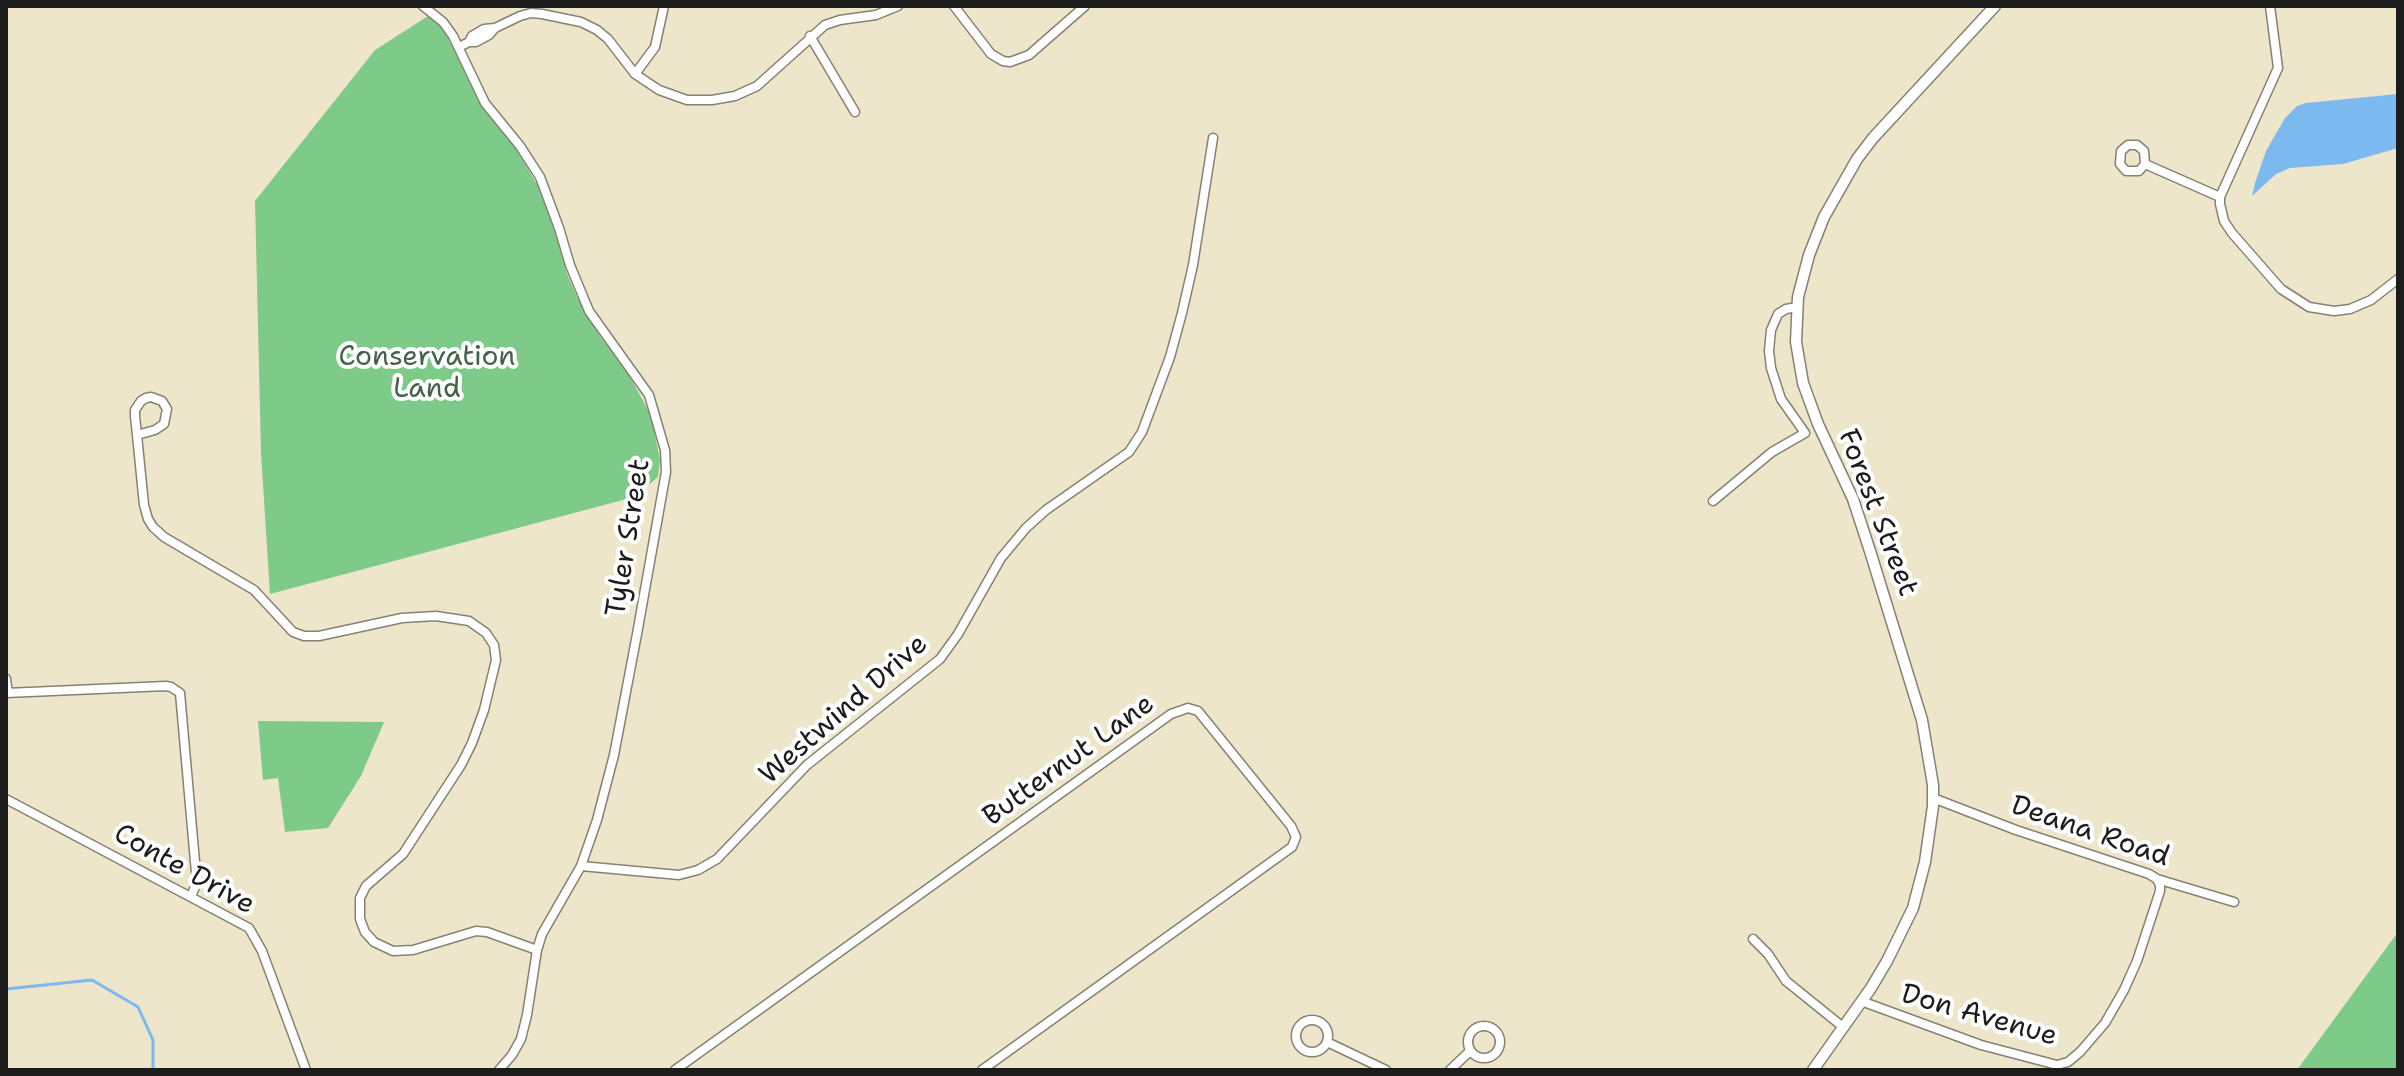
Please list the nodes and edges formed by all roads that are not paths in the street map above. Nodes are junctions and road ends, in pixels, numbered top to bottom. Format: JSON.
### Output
{"nodes":[{"id":1,"x":423,"y":6,"type":"edge"},
{"id":2,"x":664,"y":6,"type":"edge"},
{"id":3,"x":898,"y":6,"type":"edge"},
{"id":4,"x":954,"y":6,"type":"edge"},
{"id":5,"x":1085,"y":6,"type":"edge"},
{"id":6,"x":1995,"y":6,"type":"edge"},
{"id":7,"x":2270,"y":6,"type":"edge"},
{"id":8,"x":810,"y":36,"type":"junction"},
{"id":9,"x":459,"y":47,"type":"junction"},
{"id":10,"x":635,"y":74,"type":"junction"},
{"id":11,"x":855,"y":112,"type":"dead end"},
{"id":12,"x":1213,"y":138,"type":"dead end"},
{"id":13,"x":2145,"y":164,"type":"dead end"},
{"id":14,"x":2220,"y":197,"type":"junction"},
{"id":15,"x":2398,"y":279,"type":"edge"},
{"id":16,"x":1797,"y":307,"type":"junction"},
{"id":17,"x":1818,"y":424,"type":"junction"},
{"id":18,"x":1805,"y":433,"type":"junction"},
{"id":19,"x":137,"y":435,"type":"junction"},
{"id":20,"x":1713,"y":501,"type":"dead end"},
{"id":21,"x":6,"y":679,"type":"edge"},
{"id":22,"x":7,"y":693,"type":"edge"},
{"id":23,"x":1933,"y":798,"type":"junction"},
{"id":24,"x":6,"y":799,"type":"edge"},
{"id":25,"x":581,"y":866,"type":"junction"},
{"id":26,"x":2157,"y":879,"type":"junction"},
{"id":27,"x":191,"y":896,"type":"junction"},
{"id":28,"x":2234,"y":902,"type":"dead end"},
{"id":29,"x":1753,"y":939,"type":"dead end"},
{"id":30,"x":537,"y":950,"type":"junction"},
{"id":31,"x":1861,"y":1001,"type":"junction"},
{"id":32,"x":1843,"y":1027,"type":"junction"},
{"id":33,"x":1327,"y":1042,"type":"junction"},
{"id":34,"x":1470,"y":1051,"type":"junction"},
{"id":35,"x":306,"y":1070,"type":"edge"},
{"id":36,"x":499,"y":1070,"type":"edge"},
{"id":37,"x":675,"y":1070,"type":"edge"},
{"id":38,"x":982,"y":1070,"type":"edge"},
{"id":39,"x":1386,"y":1070,"type":"edge"},
{"id":40,"x":1450,"y":1070,"type":"edge"},
{"id":41,"x":1813,"y":1070,"type":"edge"}],
"edges":[{"from":1,"to":9,"type":"street","name":"Tyler Street"},
{"from":2,"to":10,"type":"street"},
{"from":3,"to":8,"type":"street"},
{"from":4,"to":5,"type":"street"},
{"from":6,"to":16,"type":"street","name":"Forest Street"},
{"from":7,"to":14,"type":"street"},
{"from":8,"to":10,"type":"street"},
{"from":8,"to":11,"type":"street"},
{"from":9,"to":10,"type":"street"},
{"from":9,"to":25,"type":"street","name":"Tyler Street"},
{"from":12,"to":25,"type":"street","name":"Westwind Drive"},
{"from":13,"to":14,"type":"street"},
{"from":14,"to":15,"type":"street"},
{"from":16,"to":17,"type":"street","name":"Forest Street"},
{"from":16,"to":18,"type":"street"},
{"from":17,"to":18,"type":"street"},
{"from":17,"to":23,"type":"street","name":"Forest Street"},
{"from":18,"to":20,"type":"street"},
{"from":19,"to":19,"type":"street"},
{"from":19,"to":30,"type":"street"},
{"from":21,"to":22,"type":"street"},
{"from":22,"to":27,"type":"street"},
{"from":23,"to":26,"type":"street","name":"Deana Road"},
{"from":23,"to":31,"type":"street","name":"Forest Street"},
{"from":24,"to":27,"type":"street","name":"Conte Drive"},
{"from":25,"to":30,"type":"street","name":"Tyler Street"},
{"from":26,"to":28,"type":"street","name":"Deana Road"},
{"from":26,"to":31,"type":"street","name":"Don Avenue"},
{"from":27,"to":35,"type":"street","name":"Conte Drive"},
{"from":29,"to":32,"type":"street"},
{"from":30,"to":36,"type":"street","name":"Tyler Street"},
{"from":31,"to":32,"type":"street","name":"Forest Street"},
{"from":32,"to":41,"type":"street","name":"Forest Street"},
{"from":33,"to":33,"type":"street"},
{"from":33,"to":39,"type":"street"},
{"from":34,"to":34,"type":"street"},
{"from":34,"to":40,"type":"street"},
{"from":37,"to":38,"type":"street","name":"Butternut Lane"}]}
